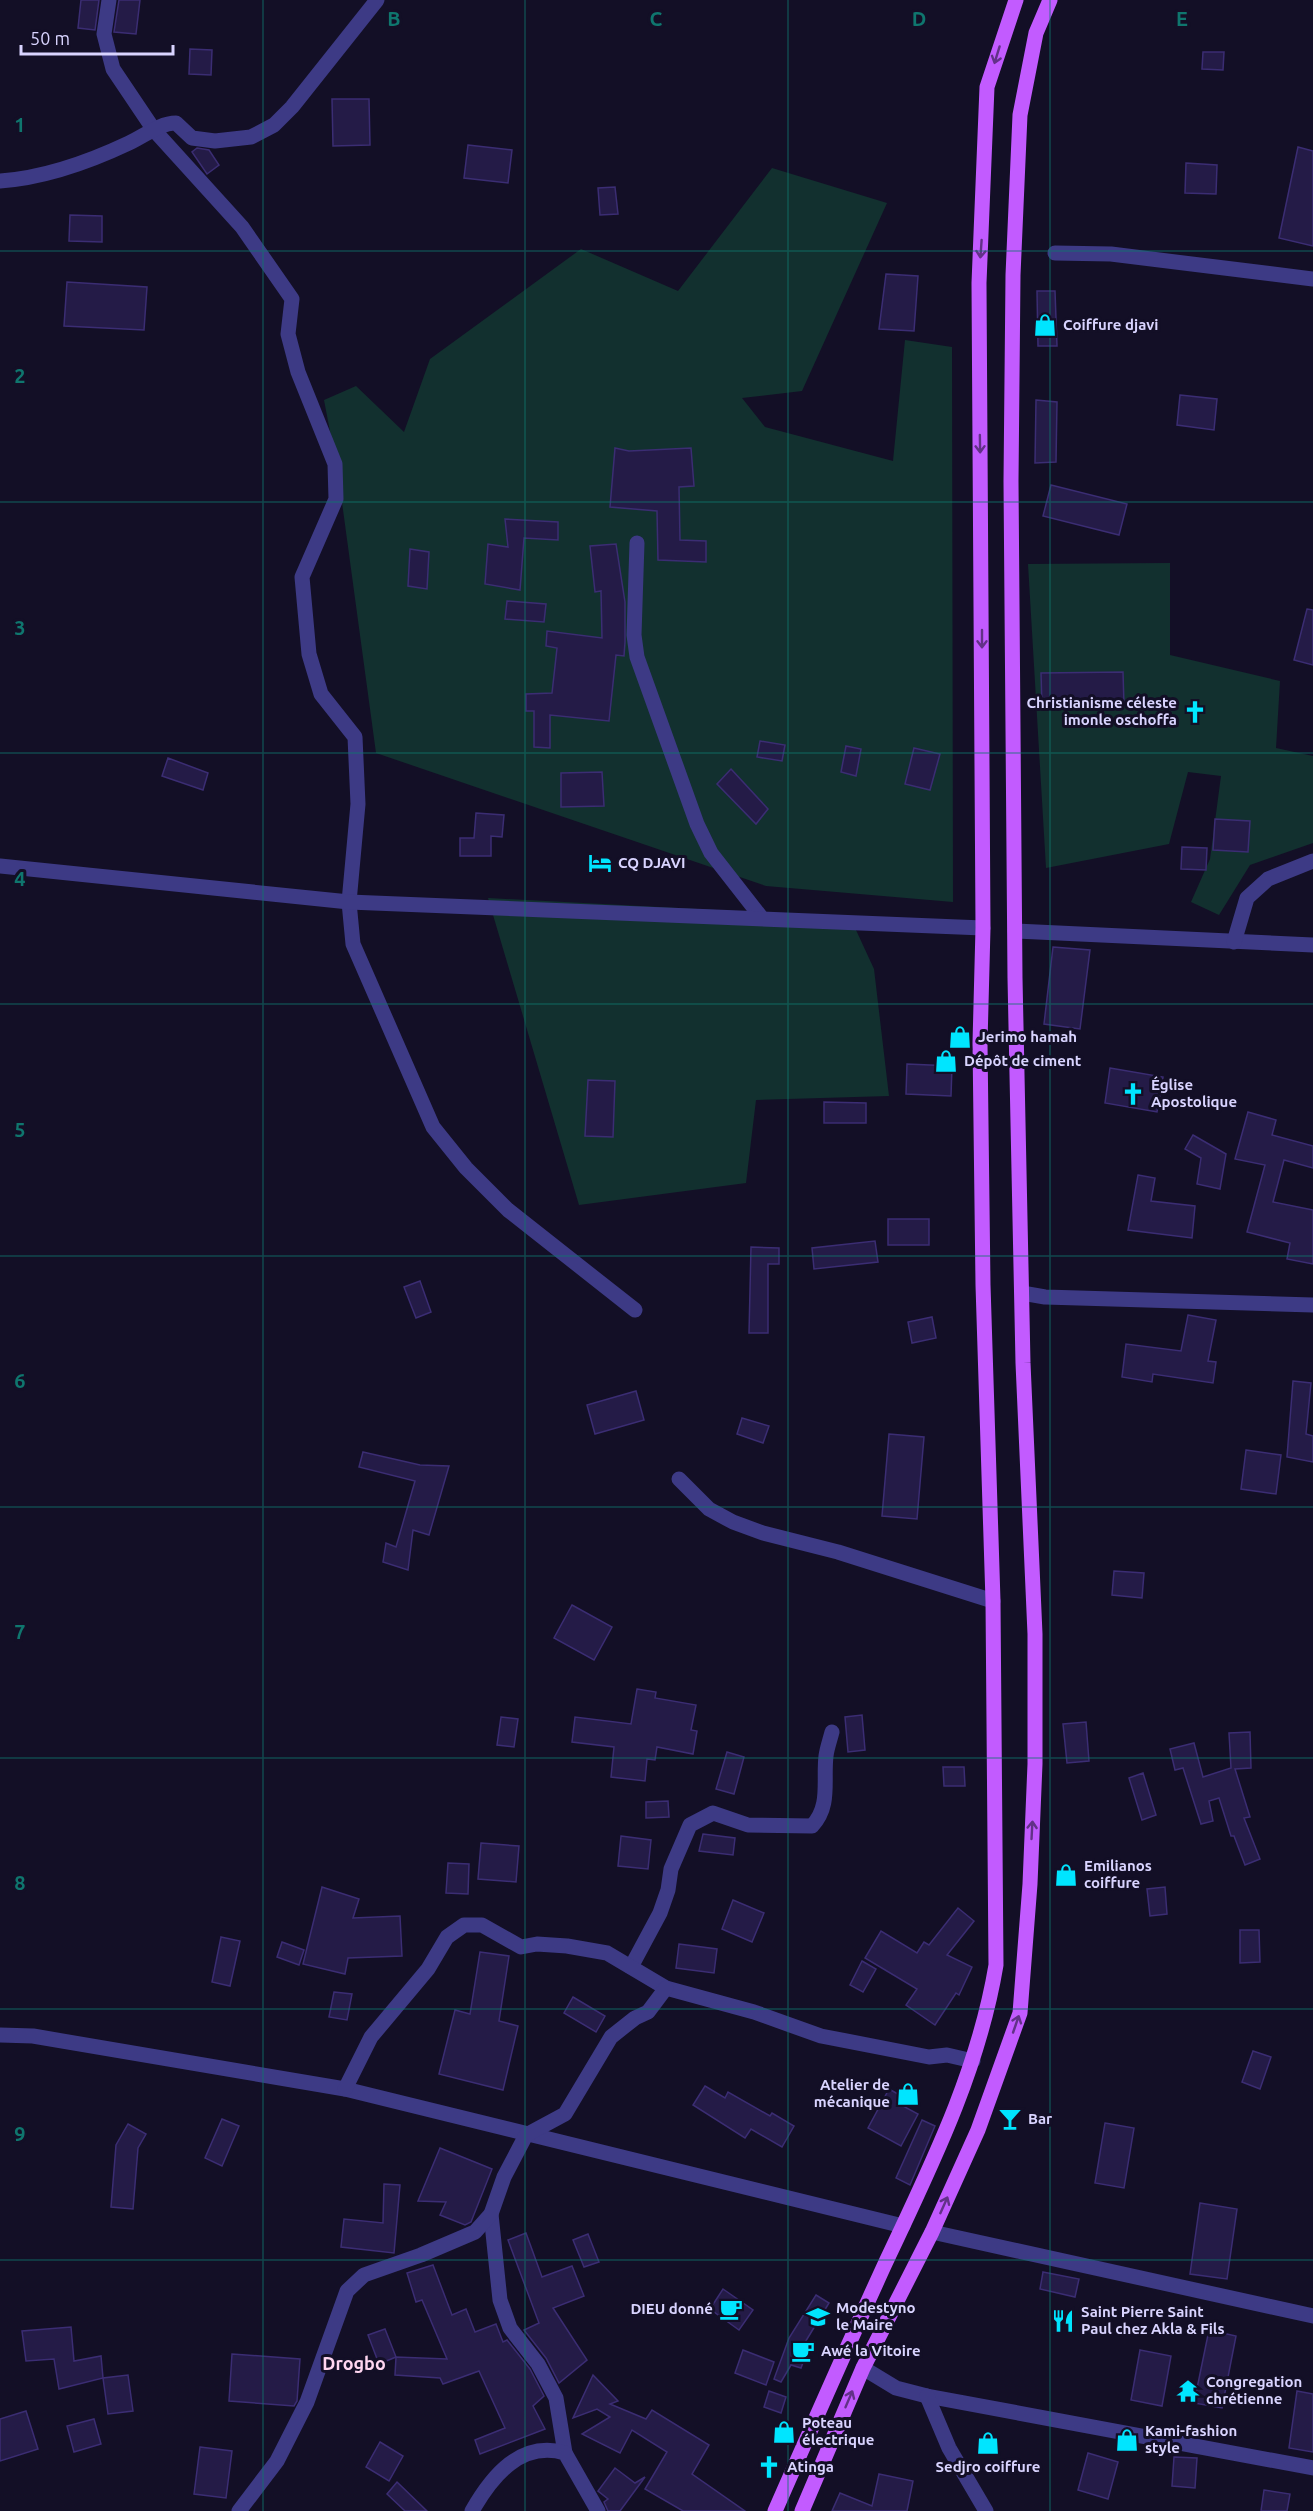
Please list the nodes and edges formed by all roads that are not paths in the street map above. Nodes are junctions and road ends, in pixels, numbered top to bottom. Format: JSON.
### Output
{"nodes":[{"id":1,"x":109,"y":0,"type":"edge"},
{"id":2,"x":377,"y":0,"type":"edge"},
{"id":3,"x":1016,"y":0,"type":"edge"},
{"id":4,"x":1050,"y":0,"type":"edge"},
{"id":5,"x":154,"y":130,"type":"junction"},
{"id":6,"x":0,"y":181,"type":"edge"},
{"id":7,"x":1055,"y":253,"type":"dead end"},
{"id":8,"x":1313,"y":279,"type":"edge"},
{"id":9,"x":637,"y":543,"type":"dead end"},
{"id":10,"x":1313,"y":861,"type":"edge"},
{"id":11,"x":0,"y":866,"type":"edge"},
{"id":12,"x":349,"y":902,"type":"junction"},
{"id":13,"x":761,"y":917,"type":"junction"},
{"id":14,"x":983,"y":928,"type":"junction"},
{"id":15,"x":1015,"y":931,"type":"junction"},
{"id":16,"x":1234,"y":942,"type":"junction"},
{"id":17,"x":1313,"y":945,"type":"edge"},
{"id":18,"x":1022,"y":1293,"type":"junction"},
{"id":19,"x":1313,"y":1305,"type":"edge"},
{"id":20,"x":635,"y":1310,"type":"dead end"},
{"id":21,"x":679,"y":1479,"type":"dead end"},
{"id":22,"x":993,"y":1601,"type":"junction"},
{"id":23,"x":832,"y":1732,"type":"dead end"},
{"id":24,"x":631,"y":1967,"type":"junction"},
{"id":25,"x":666,"y":1989,"type":"junction"},
{"id":26,"x":0,"y":2035,"type":"edge"},
{"id":27,"x":973,"y":2061,"type":"junction"},
{"id":28,"x":345,"y":2089,"type":"junction"},
{"id":29,"x":526,"y":2134,"type":"junction"},
{"id":30,"x":491,"y":2214,"type":"junction"},
{"id":31,"x":903,"y":2226,"type":"junction"},
{"id":32,"x":932,"y":2232,"type":"junction"},
{"id":33,"x":1313,"y":2316,"type":"edge"},
{"id":34,"x":863,"y":2368,"type":"junction"},
{"id":35,"x":927,"y":2396,"type":"junction"},
{"id":36,"x":565,"y":2453,"type":"junction"},
{"id":37,"x":1313,"y":2468,"type":"edge"},
{"id":38,"x":239,"y":2511,"type":"edge"},
{"id":39,"x":472,"y":2511,"type":"edge"},
{"id":40,"x":598,"y":2511,"type":"edge"},
{"id":41,"x":775,"y":2511,"type":"edge"},
{"id":42,"x":802,"y":2511,"type":"edge"},
{"id":43,"x":986,"y":2511,"type":"edge"}],
"edges":[{"from":1,"to":5,"type":"street"},
{"from":2,"to":5,"type":"street"},
{"from":3,"to":14,"type":"main road","one_way":true},
{"from":4,"to":15,"type":"main road"},
{"from":5,"to":6,"type":"street"},
{"from":5,"to":12,"type":"street"},
{"from":7,"to":8,"type":"street"},
{"from":9,"to":13,"type":"street"},
{"from":10,"to":16,"type":"street"},
{"from":11,"to":12,"type":"street"},
{"from":12,"to":13,"type":"street"},
{"from":12,"to":20,"type":"street"},
{"from":13,"to":14,"type":"street"},
{"from":14,"to":22,"type":"main road"},
{"from":15,"to":16,"type":"street"},
{"from":15,"to":18,"type":"main road"},
{"from":16,"to":17,"type":"street"},
{"from":18,"to":19,"type":"street"},
{"from":32,"to":18,"type":"main road","one_way":true},
{"from":21,"to":22,"type":"street"},
{"from":22,"to":27,"type":"main road"},
{"from":23,"to":24,"type":"street"},
{"from":24,"to":25,"type":"street"},
{"from":24,"to":28,"type":"street"},
{"from":25,"to":27,"type":"street"},
{"from":25,"to":29,"type":"street"},
{"from":26,"to":28,"type":"street"},
{"from":27,"to":31,"type":"main road"},
{"from":28,"to":29,"type":"street"},
{"from":29,"to":30,"type":"street"},
{"from":29,"to":31,"type":"street"},
{"from":30,"to":36,"type":"street"},
{"from":30,"to":38,"type":"street"},
{"from":31,"to":41,"type":"main road"},
{"from":32,"to":33,"type":"street"},
{"from":32,"to":34,"type":"main road"},
{"from":34,"to":35,"type":"street"},
{"from":42,"to":34,"type":"main road","one_way":true},
{"from":35,"to":37,"type":"street"},
{"from":35,"to":43,"type":"street"},
{"from":36,"to":39,"type":"street"},
{"from":36,"to":40,"type":"street"}]}
